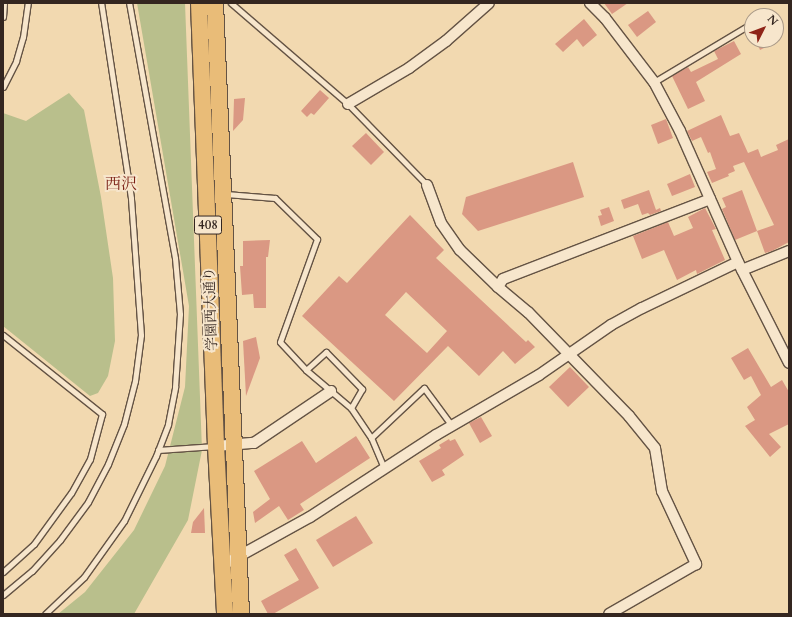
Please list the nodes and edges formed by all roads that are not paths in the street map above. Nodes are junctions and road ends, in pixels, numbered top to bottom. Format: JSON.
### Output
{"nodes":[{"id":1,"x":4,"y":3,"type":"edge"},
{"id":2,"x":28,"y":3,"type":"edge"},
{"id":3,"x":101,"y":3,"type":"edge"},
{"id":4,"x":129,"y":3,"type":"edge"},
{"id":5,"x":199,"y":3,"type":"edge"},
{"id":6,"x":216,"y":3,"type":"edge"},
{"id":7,"x":231,"y":3,"type":"edge"},
{"id":8,"x":489,"y":3,"type":"edge"},
{"id":9,"x":590,"y":3,"type":"edge"},
{"id":10,"x":3,"y":17,"type":"edge"},
{"id":11,"x":744,"y":28,"type":"edge"},
{"id":12,"x":654,"y":82,"type":"junction"},
{"id":13,"x":3,"y":87,"type":"edge"},
{"id":14,"x":348,"y":104,"type":"junction"},
{"id":15,"x":427,"y":185,"type":"joint"},
{"id":16,"x":223,"y":193,"type":"junction"},
{"id":17,"x":710,"y":199,"type":"junction"},
{"id":18,"x":789,"y":251,"type":"edge"},
{"id":19,"x":740,"y":266,"type":"junction"},
{"id":20,"x":498,"y":287,"type":"junction"},
{"id":21,"x":3,"y":336,"type":"edge"},
{"id":22,"x":568,"y":354,"type":"junction"},
{"id":23,"x":789,"y":364,"type":"edge"},
{"id":24,"x":306,"y":370,"type":"junction"},
{"id":25,"x":331,"y":391,"type":"junction"},
{"id":26,"x":351,"y":408,"type":"junction"},
{"id":27,"x":452,"y":426,"type":"junction"},
{"id":28,"x":371,"y":438,"type":"junction"},
{"id":29,"x":232,"y":445,"type":"junction"},
{"id":30,"x":216,"y":446,"type":"junction"},
{"id":31,"x":158,"y":450,"type":"junction"},
{"id":32,"x":384,"y":468,"type":"junction"},
{"id":33,"x":238,"y":556,"type":"junction"},
{"id":34,"x":223,"y":565,"type":"junction"},
{"id":35,"x":3,"y":572,"type":"edge"},
{"id":36,"x":3,"y":595,"type":"edge"},
{"id":37,"x":45,"y":614,"type":"edge"},
{"id":38,"x":226,"y":614,"type":"edge"},
{"id":39,"x":241,"y":614,"type":"edge"},
{"id":40,"x":609,"y":614,"type":"edge"}],
"edges":[{"from":1,"to":10,"type":"lane"},
{"from":2,"to":13,"type":"lane"},
{"from":3,"to":36,"type":"lane"},
{"from":4,"to":31,"type":"lane"},
{"from":5,"to":30,"type":"highway","name":"学園西大通り","number":"408"},
{"from":6,"to":16,"type":"highway","name":"学園西大通り","number":"408"},
{"from":7,"to":14,"type":"lane"},
{"from":8,"to":14,"type":"street"},
{"from":9,"to":12,"type":"street"},
{"from":11,"to":12,"type":"lane"},
{"from":12,"to":17,"type":"street"},
{"from":14,"to":15,"type":"lane"},
{"from":15,"to":20,"type":"street"},
{"from":16,"to":24,"type":"lane"},
{"from":16,"to":29,"type":"highway","name":"学園西大通り","number":"408"},
{"from":17,"to":19,"type":"street"},
{"from":17,"to":20,"type":"street"},
{"from":18,"to":19,"type":"street"},
{"from":19,"to":22,"type":"street"},
{"from":19,"to":23,"type":"street"},
{"from":20,"to":22,"type":"street"},
{"from":21,"to":35,"type":"lane"},
{"from":22,"to":27,"type":"street"},
{"from":22,"to":40,"type":"street"},
{"from":24,"to":25,"type":"lane"},
{"from":24,"to":26,"type":"lane"},
{"from":25,"to":26,"type":"lane"},
{"from":25,"to":29,"type":"street"},
{"from":26,"to":28,"type":"lane"},
{"from":27,"to":28,"type":"lane"},
{"from":27,"to":32,"type":"street"},
{"from":28,"to":32,"type":"lane"},
{"from":29,"to":30,"type":"street"},
{"from":29,"to":33,"type":"highway","name":"学園西大通り","number":"408"},
{"from":30,"to":31,"type":"lane"},
{"from":30,"to":34,"type":"highway","name":"学園西大通り","number":"408"},
{"from":31,"to":37,"type":"lane"},
{"from":32,"to":33,"type":"street"},
{"from":33,"to":34,"type":"street"},
{"from":33,"to":39,"type":"highway","name":"学園西大通り","number":"408"},
{"from":34,"to":38,"type":"highway","name":"学園西大通り","number":"408"}]}
